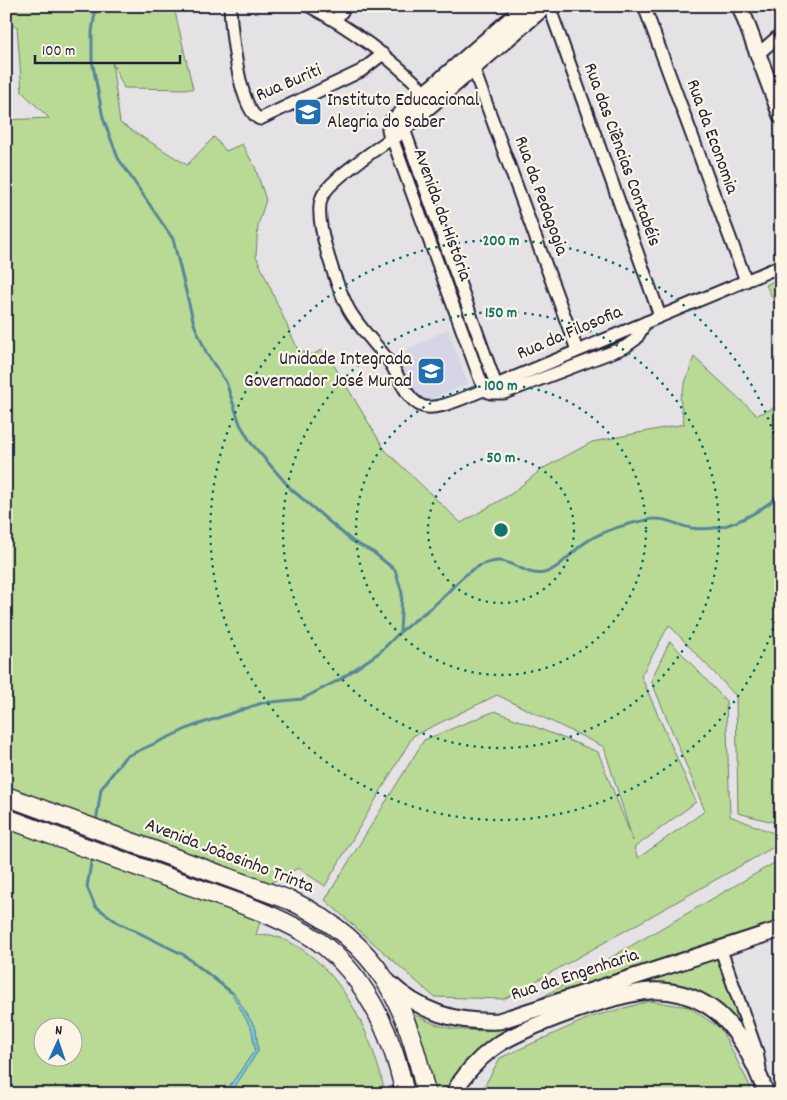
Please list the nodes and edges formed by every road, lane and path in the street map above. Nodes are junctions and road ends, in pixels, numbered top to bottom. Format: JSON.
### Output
{"nodes":[{"id":1,"x":230,"y":6,"type":"edge"},
{"id":2,"x":309,"y":6,"type":"edge"},
{"id":3,"x":346,"y":6,"type":"edge"},
{"id":4,"x":526,"y":6,"type":"edge"},
{"id":5,"x":545,"y":6,"type":"edge"},
{"id":6,"x":549,"y":6,"type":"edge"},
{"id":7,"x":644,"y":6,"type":"edge"},
{"id":8,"x":740,"y":6,"type":"edge"},
{"id":9,"x":335,"y":21,"type":"junction"},
{"id":10,"x":781,"y":34,"type":"edge"},
{"id":11,"x":383,"y":54,"type":"junction"},
{"id":12,"x":758,"y":54,"type":"junction"},
{"id":13,"x":470,"y":62,"type":"junction"},
{"id":14,"x":425,"y":92,"type":"junction"},
{"id":15,"x":781,"y":116,"type":"edge"},
{"id":16,"x":404,"y":129,"type":"junction"},
{"id":17,"x":392,"y":138,"type":"junction"},
{"id":18,"x":781,"y":266,"type":"edge"},
{"id":19,"x":746,"y":281,"type":"junction"},
{"id":20,"x":660,"y":316,"type":"junction"},
{"id":21,"x":646,"y":322,"type":"junction"},
{"id":22,"x":577,"y":350,"type":"junction"},
{"id":23,"x":496,"y":385,"type":"junction"},
{"id":24,"x":484,"y":390,"type":"junction"},
{"id":25,"x":6,"y":796,"type":"edge"},
{"id":26,"x":6,"y":818,"type":"edge"},
{"id":27,"x":781,"y":929,"type":"edge"},
{"id":28,"x":721,"y":950,"type":"junction"},
{"id":29,"x":387,"y":981,"type":"junction"},
{"id":30,"x":764,"y":1089,"type":"edge"},
{"id":31,"x":405,"y":1094,"type":"edge"},
{"id":32,"x":426,"y":1094,"type":"edge"},
{"id":33,"x":453,"y":1094,"type":"edge"}],
"edges":[{"from":1,"to":11,"type":"street","name":"Rua Buriti"},
{"from":2,"to":9,"type":"street"},
{"from":3,"to":9,"type":"street"},
{"from":4,"to":13,"type":"street","name":"Avenida da História"},
{"from":5,"to":13,"type":"street","name":"Avenida da História"},
{"from":6,"to":20,"type":"street","name":"Rua das Ciências Contabéis"},
{"from":7,"to":19,"type":"street","name":"Rua da Economia"},
{"from":8,"to":12,"type":"street"},
{"from":9,"to":11,"type":"street"},
{"from":10,"to":12,"type":"street"},
{"from":11,"to":14,"type":"street"},
{"from":12,"to":15,"type":"street"},
{"from":13,"to":14,"type":"street","name":"Avenida da História"},
{"from":13,"to":16,"type":"street","name":"Avenida da História"},
{"from":13,"to":22,"type":"street","name":"Rua da Pedagogia"},
{"from":14,"to":17,"type":"street","name":"Avenida da História"},
{"from":16,"to":17,"type":"street","name":"Avenida da História"},
{"from":16,"to":23,"type":"street","name":"Avenida da História"},
{"from":17,"to":24,"type":"street","name":"Avenida da História"},
{"from":17,"to":24,"type":"street"},
{"from":18,"to":19,"type":"street","name":"Rua da Filosofia"},
{"from":19,"to":20,"type":"street","name":"Rua da Filosofia"},
{"from":20,"to":21,"type":"street","name":"Rua da Filosofia"},
{"from":21,"to":22,"type":"street","name":"Rua da Filosofia"},
{"from":21,"to":24,"type":"street","name":"Rua da Filosofia"},
{"from":22,"to":23,"type":"street","name":"Rua da Filosofia"},
{"from":23,"to":24,"type":"street","name":"Rua da Filosofia"},
{"from":25,"to":29,"type":"main road","name":"Avenida Joãosinho Trinta"},
{"from":26,"to":31,"type":"main road"},
{"from":27,"to":28,"type":"street","name":"Rua da Engenharia"},
{"from":28,"to":29,"type":"street","name":"Rua da Engenharia"},
{"from":28,"to":30,"type":"street"},
{"from":29,"to":32,"type":"main road","name":"Avenida Joãosinho Trinta"},
{"from":30,"to":33,"type":"street"}]}
